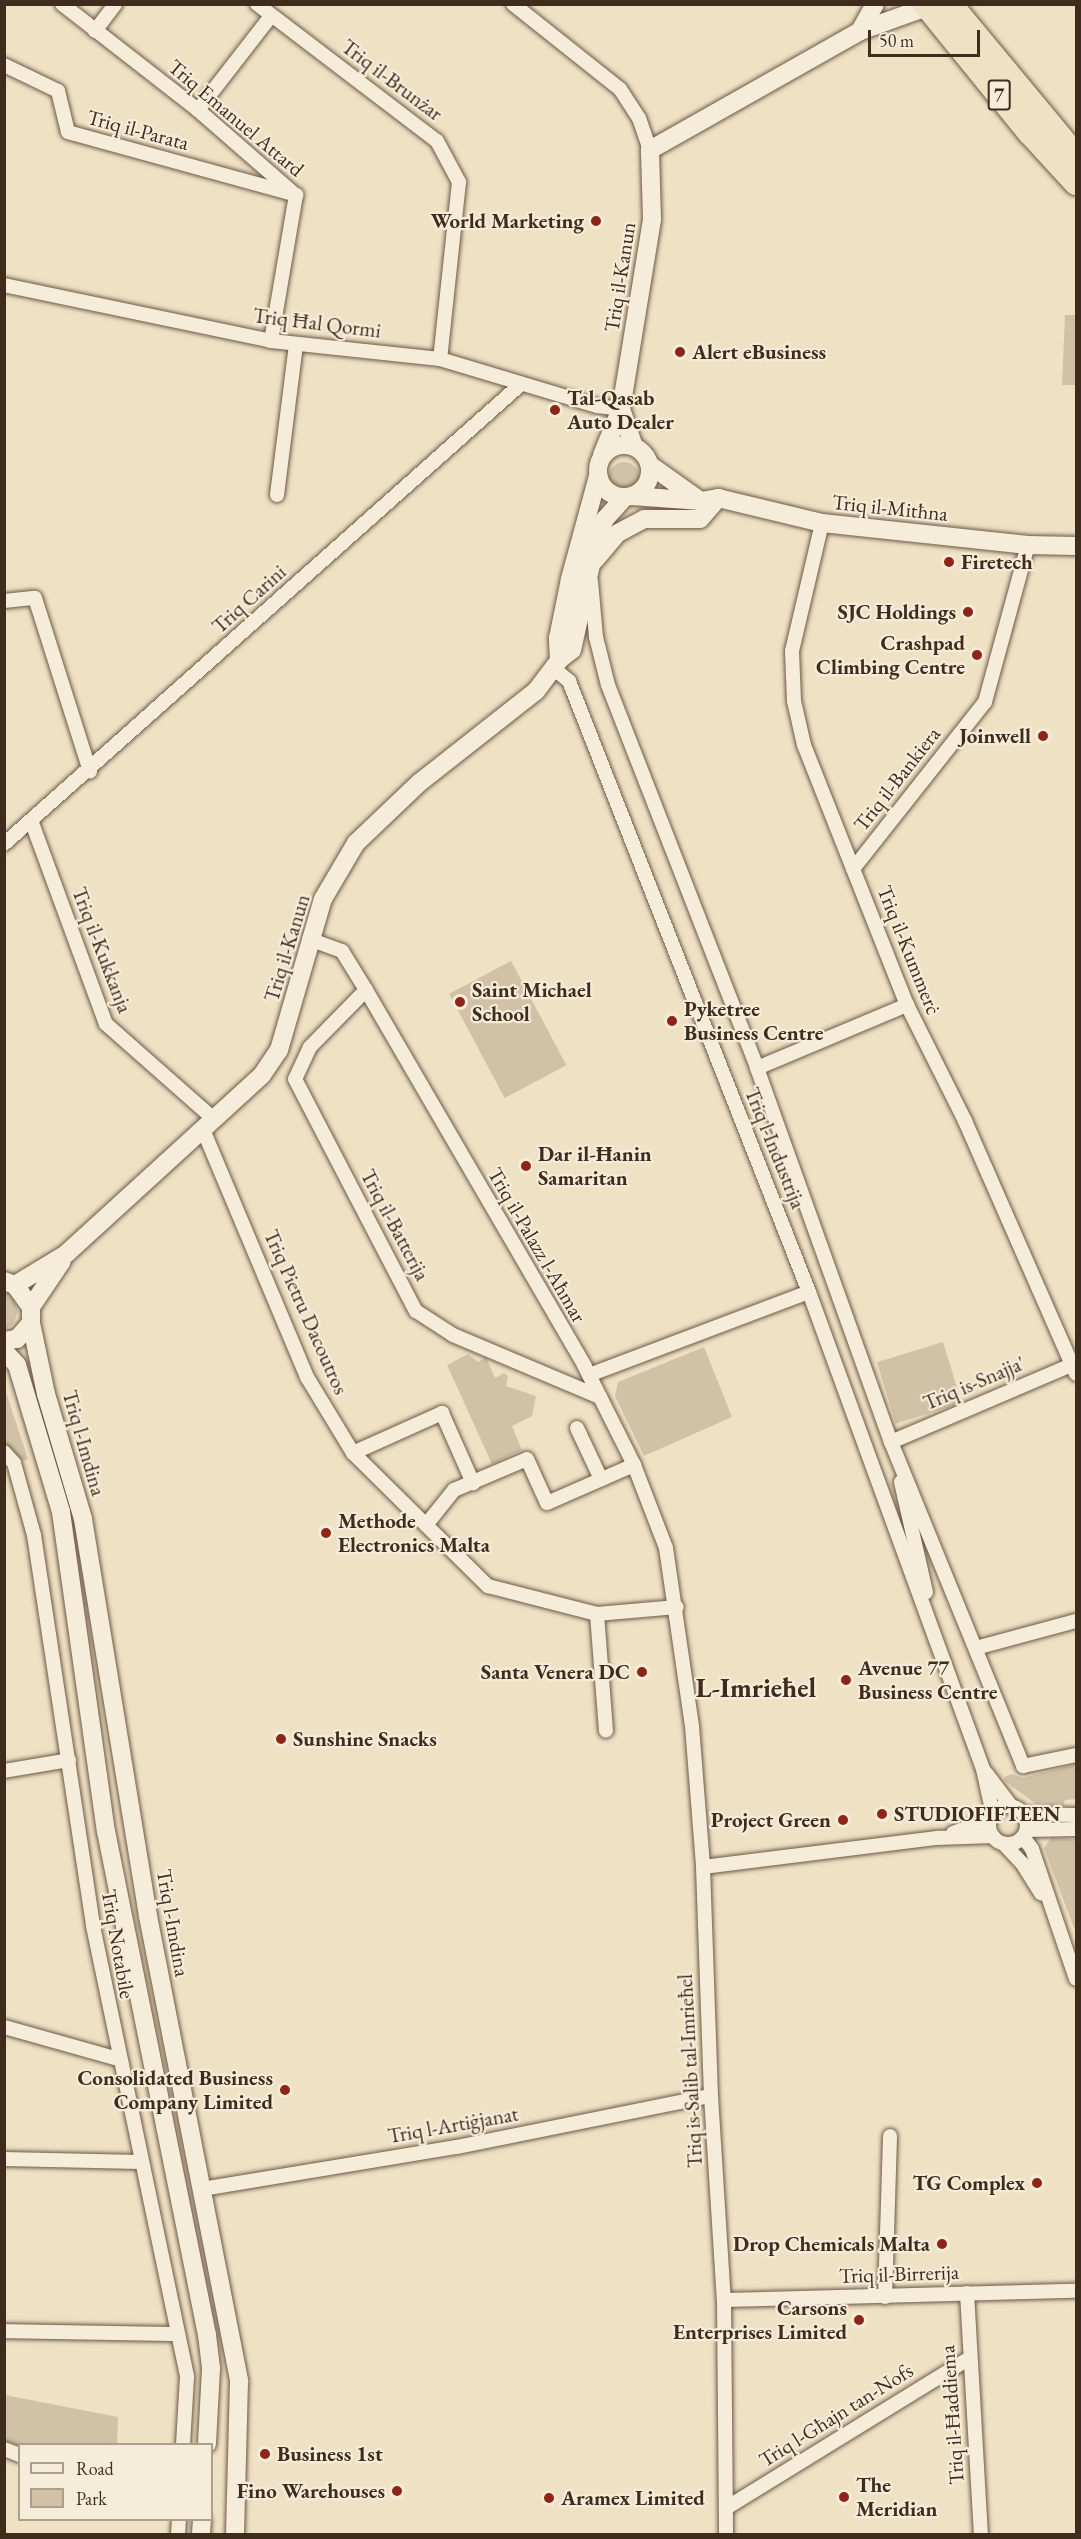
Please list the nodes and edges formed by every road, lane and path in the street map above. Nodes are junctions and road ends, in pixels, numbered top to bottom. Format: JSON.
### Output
{"nodes":[{"id":1,"x":62,"y":4,"type":"edge"},
{"id":2,"x":115,"y":4,"type":"edge"},
{"id":3,"x":257,"y":4,"type":"edge"},
{"id":4,"x":513,"y":4,"type":"edge"},
{"id":5,"x":875,"y":4,"type":"edge"},
{"id":6,"x":941,"y":5,"type":"edge"},
{"id":7,"x":272,"y":16,"type":"junction"},
{"id":8,"x":860,"y":31,"type":"junction"},
{"id":9,"x":95,"y":32,"type":"junction"},
{"id":10,"x":4,"y":65,"type":"edge"},
{"id":11,"x":198,"y":110,"type":"junction"},
{"id":12,"x":651,"y":150,"type":"junction"},
{"id":13,"x":1077,"y":156,"type":"edge"},
{"id":14,"x":1077,"y":183,"type":"edge"},
{"id":15,"x":296,"y":195,"type":"junction"},
{"id":16,"x":4,"y":285,"type":"edge"},
{"id":17,"x":271,"y":340,"type":"junction"},
{"id":18,"x":296,"y":344,"type":"junction"},
{"id":19,"x":440,"y":359,"type":"junction"},
{"id":20,"x":521,"y":384,"type":"junction"},
{"id":21,"x":621,"y":409,"type":"junction"},
{"id":22,"x":634,"y":446,"type":"junction"},
{"id":23,"x":602,"y":455,"type":"junction"},
{"id":24,"x":650,"y":465,"type":"junction"},
{"id":25,"x":598,"y":476,"type":"junction"},
{"id":26,"x":277,"y":495,"type":"dead end"},
{"id":27,"x":628,"y":497,"type":"junction"},
{"id":28,"x":709,"y":499,"type":"junction"},
{"id":29,"x":822,"y":523,"type":"junction"},
{"id":30,"x":1028,"y":545,"type":"junction"},
{"id":31,"x":1077,"y":546,"type":"edge"},
{"id":32,"x":592,"y":567,"type":"junction"},
{"id":33,"x":4,"y":601,"type":"edge"},
{"id":34,"x":556,"y":664,"type":"junction"},
{"id":35,"x":90,"y":771,"type":"junction"},
{"id":36,"x":32,"y":823,"type":"junction"},
{"id":37,"x":4,"y":844,"type":"edge"},
{"id":38,"x":853,"y":869,"type":"junction"},
{"id":39,"x":309,"y":939,"type":"junction"},
{"id":40,"x":366,"y":990,"type":"junction"},
{"id":41,"x":907,"y":1005,"type":"junction"},
{"id":42,"x":757,"y":1068,"type":"junction"},
{"id":43,"x":209,"y":1126,"type":"junction"},
{"id":44,"x":66,"y":1254,"type":"junction"},
{"id":45,"x":10,"y":1283,"type":"edge"},
{"id":46,"x":809,"y":1292,"type":"junction"},
{"id":47,"x":31,"y":1315,"type":"junction"},
{"id":48,"x":4,"y":1341,"type":"edge"},
{"id":49,"x":4,"y":1351,"type":"edge"},
{"id":50,"x":1075,"y":1369,"type":"edge"},
{"id":51,"x":589,"y":1375,"type":"junction"},
{"id":52,"x":600,"y":1397,"type":"junction"},
{"id":53,"x":577,"y":1428,"type":"dead end"},
{"id":54,"x":891,"y":1442,"type":"junction"},
{"id":55,"x":4,"y":1452,"type":"edge"},
{"id":56,"x":353,"y":1453,"type":"junction"},
{"id":57,"x":634,"y":1465,"type":"junction"},
{"id":58,"x":601,"y":1479,"type":"junction"},
{"id":59,"x":472,"y":1483,"type":"junction"},
{"id":60,"x":426,"y":1525,"type":"junction"},
{"id":61,"x":677,"y":1607,"type":"junction"},
{"id":62,"x":597,"y":1614,"type":"junction"},
{"id":63,"x":1077,"y":1622,"type":"edge"},
{"id":64,"x":976,"y":1648,"type":"junction"},
{"id":65,"x":940,"y":1652,"type":"junction"},
{"id":66,"x":606,"y":1731,"type":"dead end"},
{"id":67,"x":1077,"y":1755,"type":"edge"},
{"id":68,"x":69,"y":1760,"type":"junction"},
{"id":69,"x":983,"y":1769,"type":"junction"},
{"id":70,"x":4,"y":1770,"type":"edge"},
{"id":71,"x":1018,"y":1810,"type":"junction"},
{"id":72,"x":1077,"y":1815,"type":"edge"},
{"id":73,"x":992,"y":1817,"type":"junction"},
{"id":74,"x":1077,"y":1829,"type":"edge"},
{"id":75,"x":1025,"y":1834,"type":"junction"},
{"id":76,"x":937,"y":1838,"type":"junction"},
{"id":77,"x":999,"y":1840,"type":"junction"},
{"id":78,"x":703,"y":1867,"type":"junction"},
{"id":79,"x":1056,"y":1919,"type":"junction"},
{"id":80,"x":1077,"y":1979,"type":"edge"},
{"id":81,"x":4,"y":2027,"type":"edge"},
{"id":82,"x":118,"y":2058,"type":"junction"},
{"id":83,"x":711,"y":2096,"type":"junction"},
{"id":84,"x":890,"y":2136,"type":"dead end"},
{"id":85,"x":4,"y":2160,"type":"edge"},
{"id":86,"x":141,"y":2162,"type":"junction"},
{"id":87,"x":202,"y":2189,"type":"junction"},
{"id":88,"x":1077,"y":2291,"type":"edge"},
{"id":89,"x":967,"y":2293,"type":"junction"},
{"id":90,"x":885,"y":2297,"type":"junction"},
{"id":91,"x":724,"y":2300,"type":"junction"},
{"id":92,"x":4,"y":2331,"type":"edge"},
{"id":93,"x":178,"y":2334,"type":"junction"},
{"id":94,"x":968,"y":2359,"type":"junction"},
{"id":95,"x":183,"y":2443,"type":"edge"},
{"id":96,"x":207,"y":2443,"type":"edge"},
{"id":97,"x":726,"y":2508,"type":"junction"},
{"id":98,"x":235,"y":2535,"type":"edge"},
{"id":99,"x":726,"y":2535,"type":"edge"},
{"id":100,"x":981,"y":2535,"type":"edge"}],
"edges":[{"from":1,"to":9,"type":"street","name":"Triq Emanuel Attard"},
{"from":2,"to":9,"type":"street"},
{"from":3,"to":7,"type":"street","name":"Triq il-Brunżar"},
{"from":4,"to":12,"type":"street","name":"Triq il-Kanun"},
{"from":5,"to":8,"type":"main road"},
{"from":6,"to":8,"type":"main road"},
{"from":6,"to":13,"type":"highway","number":"7"},
{"from":6,"to":14,"type":"highway","number":"7"},
{"from":7,"to":11,"type":"street"},
{"from":7,"to":19,"type":"street","name":"Triq il-Brunżar"},
{"from":8,"to":12,"type":"main road"},
{"from":9,"to":11,"type":"street","name":"Triq Emanuel Attard"},
{"from":10,"to":15,"type":"street","name":"Triq il-Parata"},
{"from":11,"to":15,"type":"street","name":"Triq Emanuel Attard"},
{"from":12,"to":21,"type":"main road","name":"Triq il-Kanun"},
{"from":15,"to":17,"type":"street","name":"Triq Emanuel Attard"},
{"from":16,"to":17,"type":"street","name":"Triq Ħal Qormi"},
{"from":17,"to":18,"type":"street","name":"Triq Ħal Qormi"},
{"from":18,"to":19,"type":"street","name":"Triq Ħal Qormi"},
{"from":18,"to":26,"type":"street"},
{"from":19,"to":20,"type":"street","name":"Triq Ħal Qormi"},
{"from":20,"to":21,"type":"street","name":"Triq Ħal Qormi"},
{"from":20,"to":35,"type":"street","name":"Triq Carini"},
{"from":21,"to":22,"type":"main road","name":"Triq il-Kanun"},
{"from":21,"to":23,"type":"main road","name":"Triq il-Kanun"},
{"from":22,"to":23,"type":"main road"},
{"from":22,"to":24,"type":"main road"},
{"from":23,"to":25,"type":"main road"},
{"from":24,"to":27,"type":"main road"},
{"from":24,"to":28,"type":"main road","name":"Triq il-Mitħna"},
{"from":25,"to":27,"type":"main road"},
{"from":25,"to":34,"type":"main road"},
{"from":27,"to":28,"type":"main road","name":"Triq il-Mitħna"},
{"from":27,"to":32,"type":"main road","name":"Triq il-Kanun"},
{"from":28,"to":29,"type":"main road","name":"Triq il-Mitħna"},
{"from":28,"to":32,"type":"main road"},
{"from":29,"to":30,"type":"main road","name":"Triq il-Mitħna"},
{"from":29,"to":38,"type":"street","name":"Triq il-Kummerċ"},
{"from":30,"to":31,"type":"main road","name":"Triq il-Mitħna"},
{"from":30,"to":38,"type":"street","name":"Triq il-Bankiera"},
{"from":32,"to":34,"type":"main road","name":"Triq il-Kanun"},
{"from":32,"to":42,"type":"street","name":"Triq l-Industrija"},
{"from":33,"to":35,"type":"street"},
{"from":34,"to":39,"type":"main road","name":"Triq il-Kanun"},
{"from":34,"to":46,"type":"street","name":"Triq l-Industrija"},
{"from":35,"to":36,"type":"street","name":"Triq Carini"},
{"from":36,"to":37,"type":"street","name":"Triq Carini"},
{"from":36,"to":43,"type":"street","name":"Triq il-Kukkanja"},
{"from":38,"to":41,"type":"street","name":"Triq il-Kummerċ"},
{"from":39,"to":40,"type":"street","name":"Triq il-Palazz l-Aħmar"},
{"from":39,"to":43,"type":"main road","name":"Triq il-Kanun"},
{"from":40,"to":51,"type":"street","name":"Triq il-Palazz l-Aħmar"},
{"from":40,"to":52,"type":"street","name":"Triq il-Batterija"},
{"from":41,"to":42,"type":"street"},
{"from":41,"to":50,"type":"street","name":"Triq il-Kummerċ"},
{"from":42,"to":54,"type":"street","name":"Triq l-Industrija"},
{"from":43,"to":44,"type":"main road","name":"Triq il-Kanun"},
{"from":43,"to":56,"type":"street","name":"Triq Pietru Dacoutros"},
{"from":44,"to":45,"type":"main road","name":"Triq il-Kanun"},
{"from":44,"to":47,"type":"main road","name":"Triq il-Kanun"},
{"from":45,"to":47,"type":"main road"},
{"from":46,"to":51,"type":"street"},
{"from":46,"to":65,"type":"street","name":"Triq l-Industrija"},
{"from":47,"to":48,"type":"main road","name":"Triq il-Kanun"},
{"from":47,"to":87,"type":"main road","name":"Triq l-Imdina"},
{"from":49,"to":96,"type":"main road","name":"Triq l-Imdina"},
{"from":50,"to":54,"type":"street","name":"Triq is-Snajja'"},
{"from":51,"to":52,"type":"street","name":"Triq il-Palazz l-Aħmar"},
{"from":52,"to":57,"type":"street","name":"Triq il-Palazz l-Aħmar"},
{"from":53,"to":58,"type":"street"},
{"from":54,"to":64,"type":"street","name":"Triq l-Industrija"},
{"from":54,"to":65,"type":"street","name":"Triq l-Industrija"},
{"from":55,"to":68,"type":"street","name":"Triq Notabile"},
{"from":56,"to":59,"type":"street"},
{"from":56,"to":60,"type":"street","name":"Triq Pietru Dacoutros"},
{"from":57,"to":58,"type":"street"},
{"from":57,"to":61,"type":"street","name":"Triq il-Palazz l-Aħmar"},
{"from":58,"to":59,"type":"street"},
{"from":59,"to":60,"type":"street"},
{"from":60,"to":62,"type":"street","name":"Triq Pietru Dacoutros"},
{"from":61,"to":62,"type":"street","name":"Triq Pietru Dacoutros"},
{"from":61,"to":78,"type":"street","name":"Triq is-Salib tal-Imrieħel"},
{"from":62,"to":66,"type":"street"},
{"from":63,"to":64,"type":"street"},
{"from":64,"to":67,"type":"street","name":"Triq l-Industrija"},
{"from":65,"to":69,"type":"street","name":"Triq l-Industrija"},
{"from":68,"to":70,"type":"street"},
{"from":68,"to":82,"type":"street","name":"Triq Notabile"},
{"from":69,"to":71,"type":"street","name":"Triq l-Industrija"},
{"from":69,"to":73,"type":"street","name":"Triq l-Industrija"},
{"from":71,"to":72,"type":"street"},
{"from":71,"to":73,"type":"street"},
{"from":71,"to":75,"type":"street"},
{"from":73,"to":76,"type":"street"},
{"from":73,"to":77,"type":"street"},
{"from":74,"to":75,"type":"street"},
{"from":75,"to":77,"type":"street"},
{"from":75,"to":79,"type":"street"},
{"from":76,"to":77,"type":"street"},
{"from":76,"to":78,"type":"street"},
{"from":77,"to":79,"type":"street"},
{"from":78,"to":83,"type":"street","name":"Triq is-Salib tal-Imrieħel"},
{"from":79,"to":80,"type":"street"},
{"from":81,"to":82,"type":"street"},
{"from":82,"to":86,"type":"street","name":"Triq Notabile"},
{"from":83,"to":87,"type":"street","name":"Triq l-Artiġjanat"},
{"from":83,"to":91,"type":"street","name":"Triq is-Salib tal-Imrieħel"},
{"from":84,"to":90,"type":"street"},
{"from":85,"to":86,"type":"street"},
{"from":86,"to":93,"type":"street","name":"Triq Notabile"},
{"from":87,"to":98,"type":"main road","name":"Triq l-Imdina"},
{"from":88,"to":89,"type":"street","name":"Triq il-Birrerija"},
{"from":89,"to":90,"type":"street","name":"Triq il-Birrerija"},
{"from":89,"to":94,"type":"street","name":"Triq il-Ħaddiema"},
{"from":90,"to":91,"type":"street","name":"Triq il-Birrerija"},
{"from":91,"to":97,"type":"street","name":"Triq is-Salib tal-Imrieħel"},
{"from":92,"to":93,"type":"street"},
{"from":93,"to":95,"type":"street","name":"Triq Notabile"},
{"from":94,"to":97,"type":"street","name":"Triq l-Għajn tan-Nofs"},
{"from":94,"to":100,"type":"street","name":"Triq il-Ħaddiema"},
{"from":97,"to":99,"type":"street","name":"Triq is-Salib tal-Imrieħel"}]}
